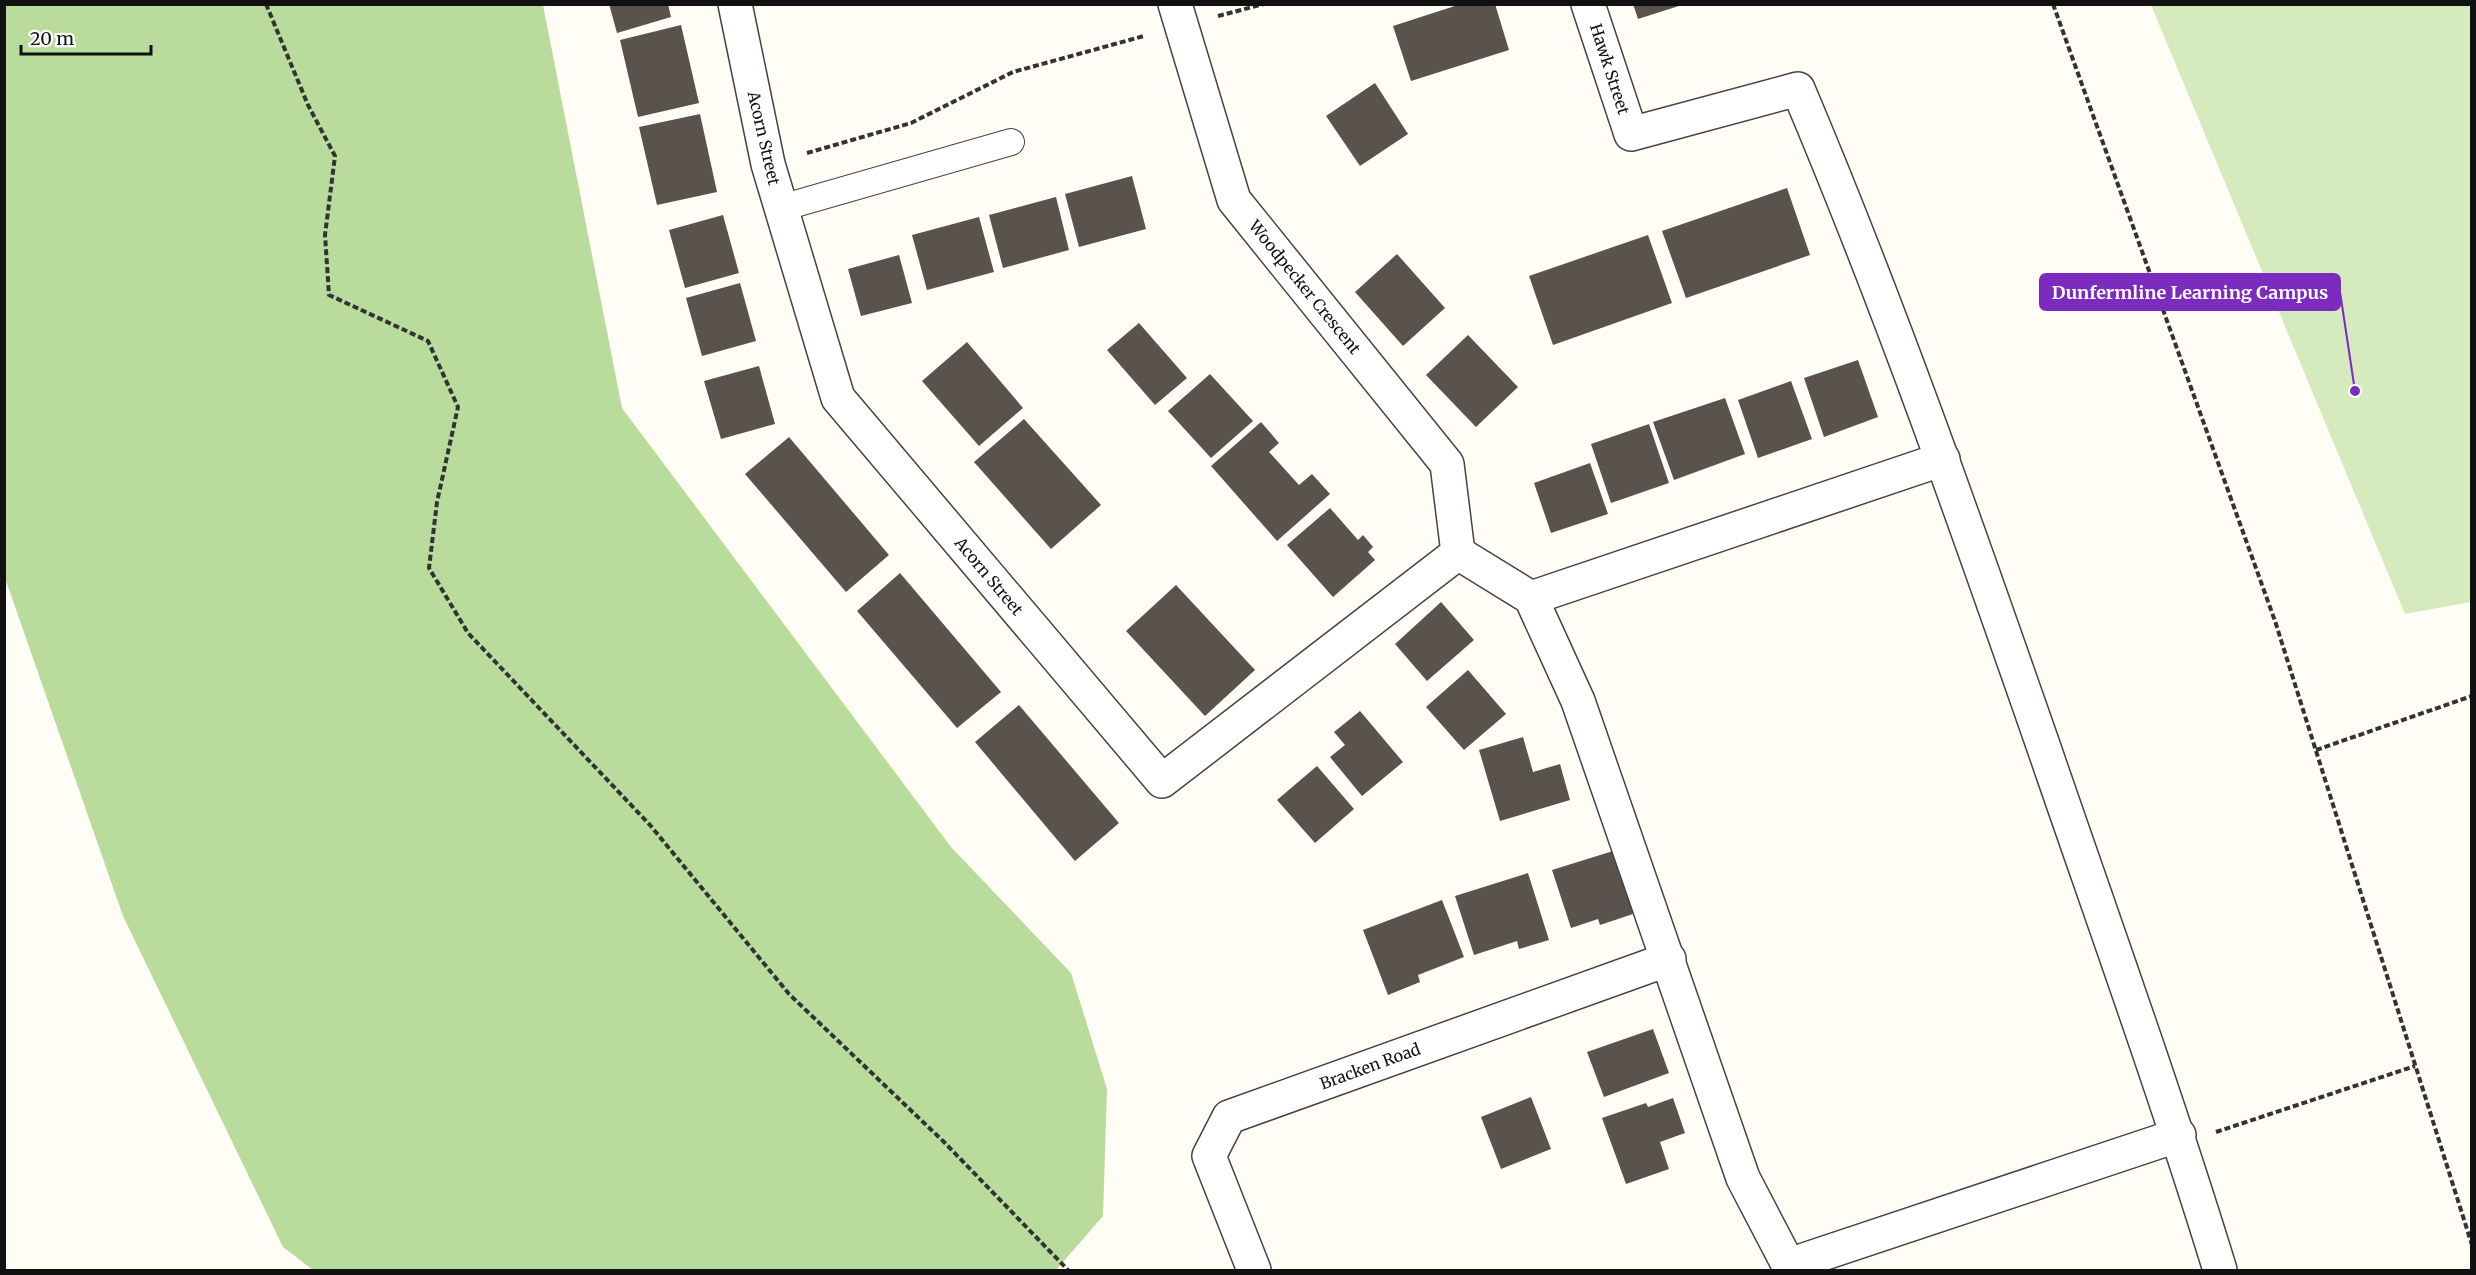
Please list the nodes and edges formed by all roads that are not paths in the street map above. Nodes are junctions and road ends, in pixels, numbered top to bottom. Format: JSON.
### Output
{"nodes":[{"id":1,"x":735,"y":4,"type":"edge"},
{"id":2,"x":1588,"y":4,"type":"edge"},
{"id":3,"x":1178,"y":15,"type":"edge"},
{"id":4,"x":1011,"y":142,"type":"dead end"},
{"id":5,"x":781,"y":208,"type":"junction"},
{"id":6,"x":1943,"y":459,"type":"junction"},
{"id":7,"x":1458,"y":553,"type":"junction"},
{"id":8,"x":1531,"y":598,"type":"junction"},
{"id":9,"x":1669,"y":959,"type":"junction"},
{"id":10,"x":2180,"y":1139,"type":"junction"},
{"id":11,"x":1790,"y":1268,"type":"edge"},
{"id":12,"x":1254,"y":1270,"type":"edge"},
{"id":13,"x":2220,"y":1270,"type":"edge"}],
"edges":[{"from":1,"to":5,"type":"street","name":"Acorn Street"},
{"from":2,"to":6,"type":"street","name":"Hawk Street"},
{"from":3,"to":7,"type":"street","name":"Woodpecker Crescent"},
{"from":4,"to":5,"type":"lane"},
{"from":5,"to":7,"type":"street","name":"Acorn Street"},
{"from":6,"to":8,"type":"street"},
{"from":6,"to":10,"type":"street"},
{"from":7,"to":8,"type":"street"},
{"from":8,"to":9,"type":"street"},
{"from":9,"to":11,"type":"street"},
{"from":9,"to":12,"type":"street","name":"Bracken Road"},
{"from":10,"to":11,"type":"street"},
{"from":10,"to":13,"type":"street"}]}
